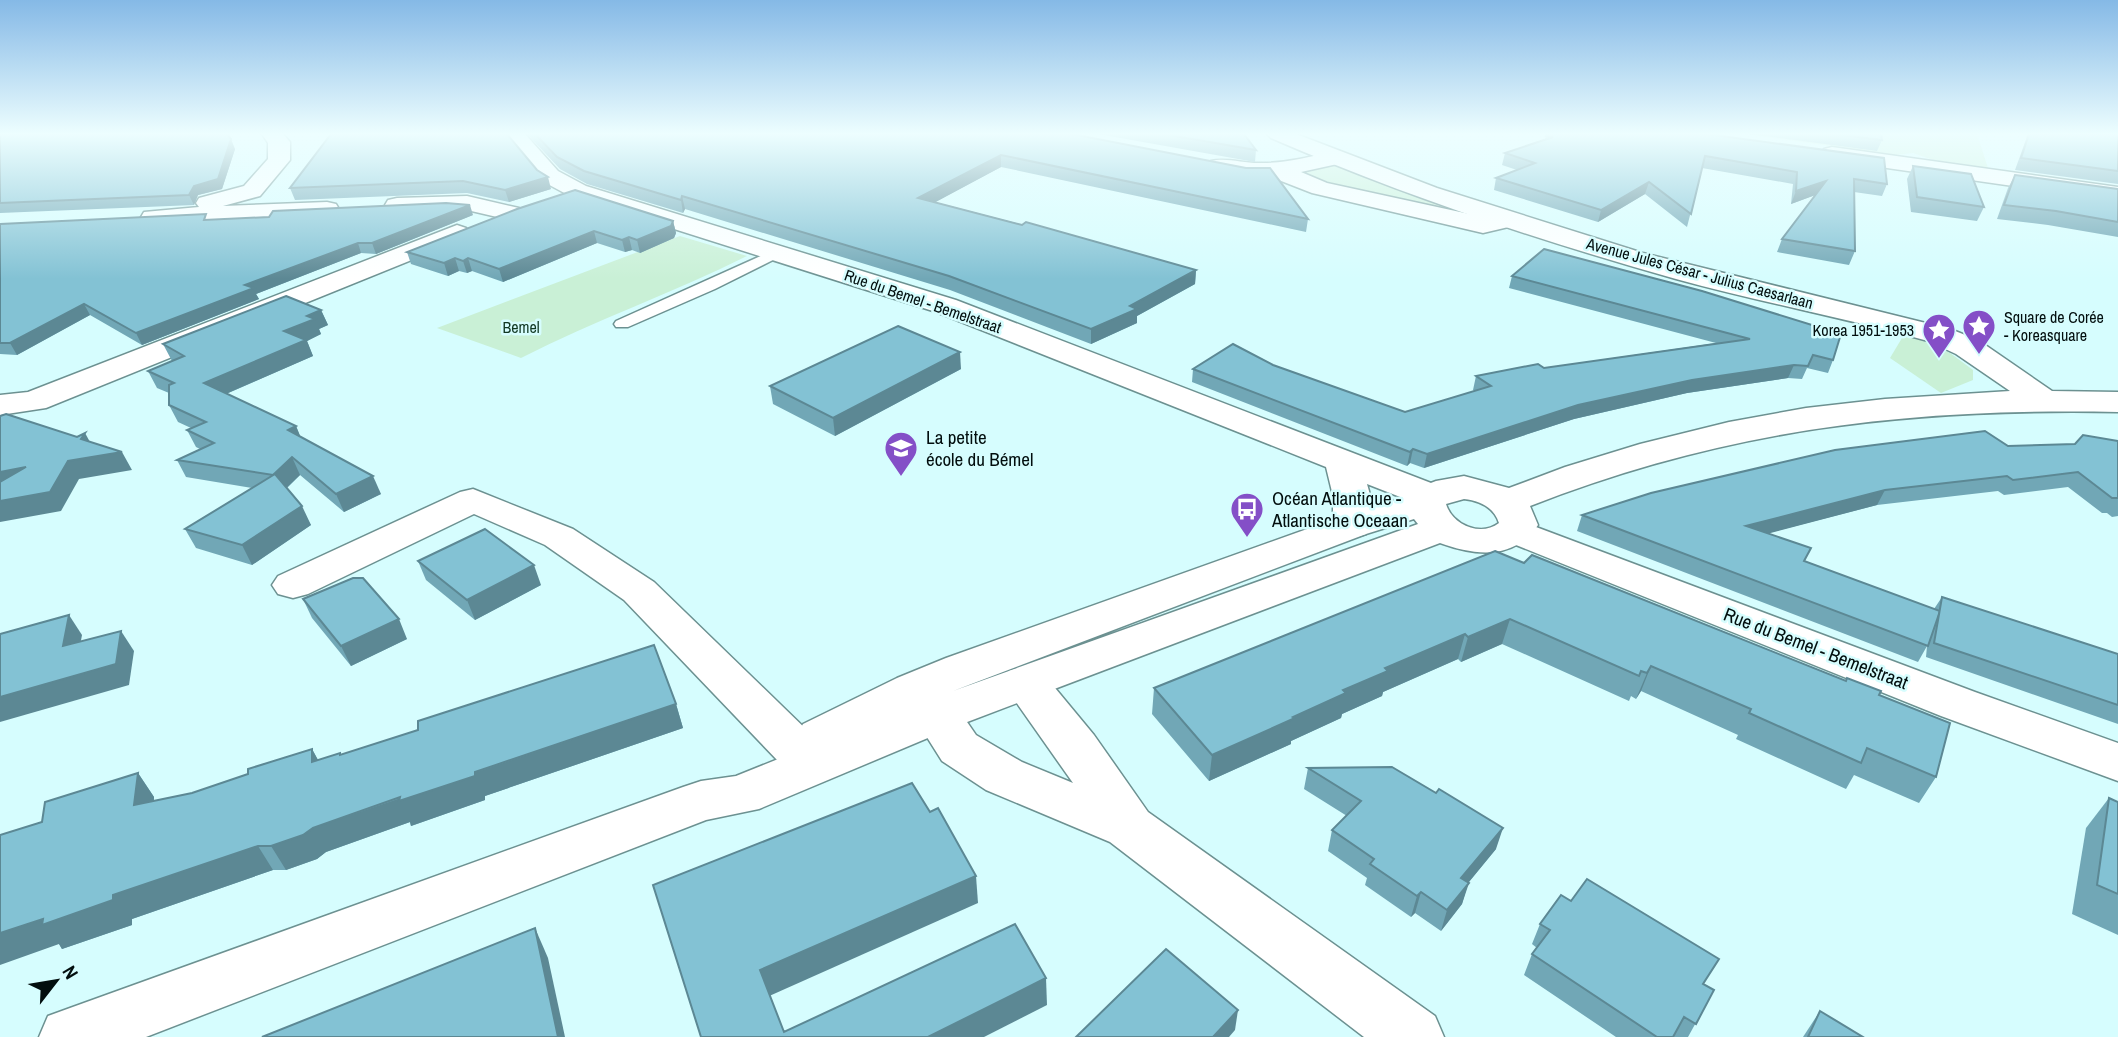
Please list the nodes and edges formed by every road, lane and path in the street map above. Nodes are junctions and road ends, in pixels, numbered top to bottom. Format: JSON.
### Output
{"nodes":[{"id":1,"x":265,"y":182,"type":"edge"},
{"id":2,"x":562,"y":182,"type":"edge"},
{"id":3,"x":1305,"y":182,"type":"edge"},
{"id":4,"x":1395,"y":182,"type":"edge"},
{"id":5,"x":2034,"y":182,"type":"edge"},
{"id":6,"x":578,"y":191,"type":"junction"},
{"id":7,"x":2118,"y":194,"type":"edge"},
{"id":8,"x":252,"y":202,"type":"junction"},
{"id":9,"x":371,"y":206,"type":"edge"},
{"id":10,"x":529,"y":206,"type":"junction"},
{"id":11,"x":345,"y":208,"type":"edge"},
{"id":12,"x":123,"y":218,"type":"edge"},
{"id":13,"x":1508,"y":220,"type":"junction"},
{"id":14,"x":776,"y":253,"type":"junction"},
{"id":15,"x":622,"y":324,"type":"dead end"},
{"id":16,"x":0,"y":382,"type":"edge"},
{"id":17,"x":83,"y":382,"type":"junction"},
{"id":18,"x":2042,"y":399,"type":"junction"},
{"id":19,"x":2118,"y":402,"type":"edge"},
{"id":20,"x":0,"y":405,"type":"edge"},
{"id":21,"x":1342,"y":461,"type":"junction"},
{"id":22,"x":1433,"y":509,"type":"junction"},
{"id":23,"x":1511,"y":517,"type":"junction"},
{"id":24,"x":1352,"y":526,"type":"junction"},
{"id":25,"x":293,"y":585,"type":"dead end"},
{"id":26,"x":962,"y":669,"type":"junction"},
{"id":27,"x":1025,"y":682,"type":"junction"},
{"id":28,"x":937,"y":715,"type":"junction"},
{"id":29,"x":796,"y":749,"type":"junction"},
{"id":30,"x":2118,"y":762,"type":"edge"},
{"id":31,"x":701,"y":801,"type":"junction"},
{"id":32,"x":1129,"y":827,"type":"junction"},
{"id":33,"x":70,"y":1037,"type":"edge"},
{"id":34,"x":1413,"y":1037,"type":"edge"}],
"edges":[{"from":1,"to":8,"type":"street"},
{"from":2,"to":6,"type":"street","name":"Rue du Bemel - Bemelstraat"},
{"from":3,"to":13,"type":"street"},
{"from":4,"to":13,"type":"street","name":"Avenue Jules César - Julius Caesarlaan"},
{"from":5,"to":7,"type":"street"},
{"from":6,"to":10,"type":"street"},
{"from":6,"to":14,"type":"street","name":"Rue du Bemel - Bemelstraat"},
{"from":8,"to":11,"type":"street"},
{"from":8,"to":12,"type":"street"},
{"from":9,"to":10,"type":"street"},
{"from":10,"to":17,"type":"street"},
{"from":13,"to":18,"type":"street","name":"Avenue Jules César - Julius Caesarlaan"},
{"from":14,"to":15,"type":"lane"},
{"from":14,"to":21,"type":"street","name":"Rue du Bemel - Bemelstraat"},
{"from":16,"to":17,"type":"street"},
{"from":17,"to":20,"type":"street"},
{"from":18,"to":19,"type":"street"},
{"from":18,"to":23,"type":"street","name":"Rue du Bemel - Bemelstraat"},
{"from":21,"to":22,"type":"street","name":"Rue du Bemel - Bemelstraat"},
{"from":21,"to":24,"type":"street"},
{"from":22,"to":23,"type":"street","name":"Rue du Bemel - Bemelstraat"},
{"from":22,"to":24,"type":"street"},
{"from":22,"to":27,"type":"street"},
{"from":23,"to":30,"type":"street","name":"Rue du Bemel - Bemelstraat"},
{"from":24,"to":26,"type":"street"},
{"from":25,"to":29,"type":"street"},
{"from":26,"to":27,"type":"street"},
{"from":26,"to":28,"type":"street"},
{"from":26,"to":29,"type":"street"},
{"from":27,"to":28,"type":"street"},
{"from":27,"to":32,"type":"street"},
{"from":28,"to":31,"type":"street"},
{"from":28,"to":32,"type":"street"},
{"from":29,"to":31,"type":"street"},
{"from":31,"to":33,"type":"street"},
{"from":32,"to":34,"type":"street"}]}
